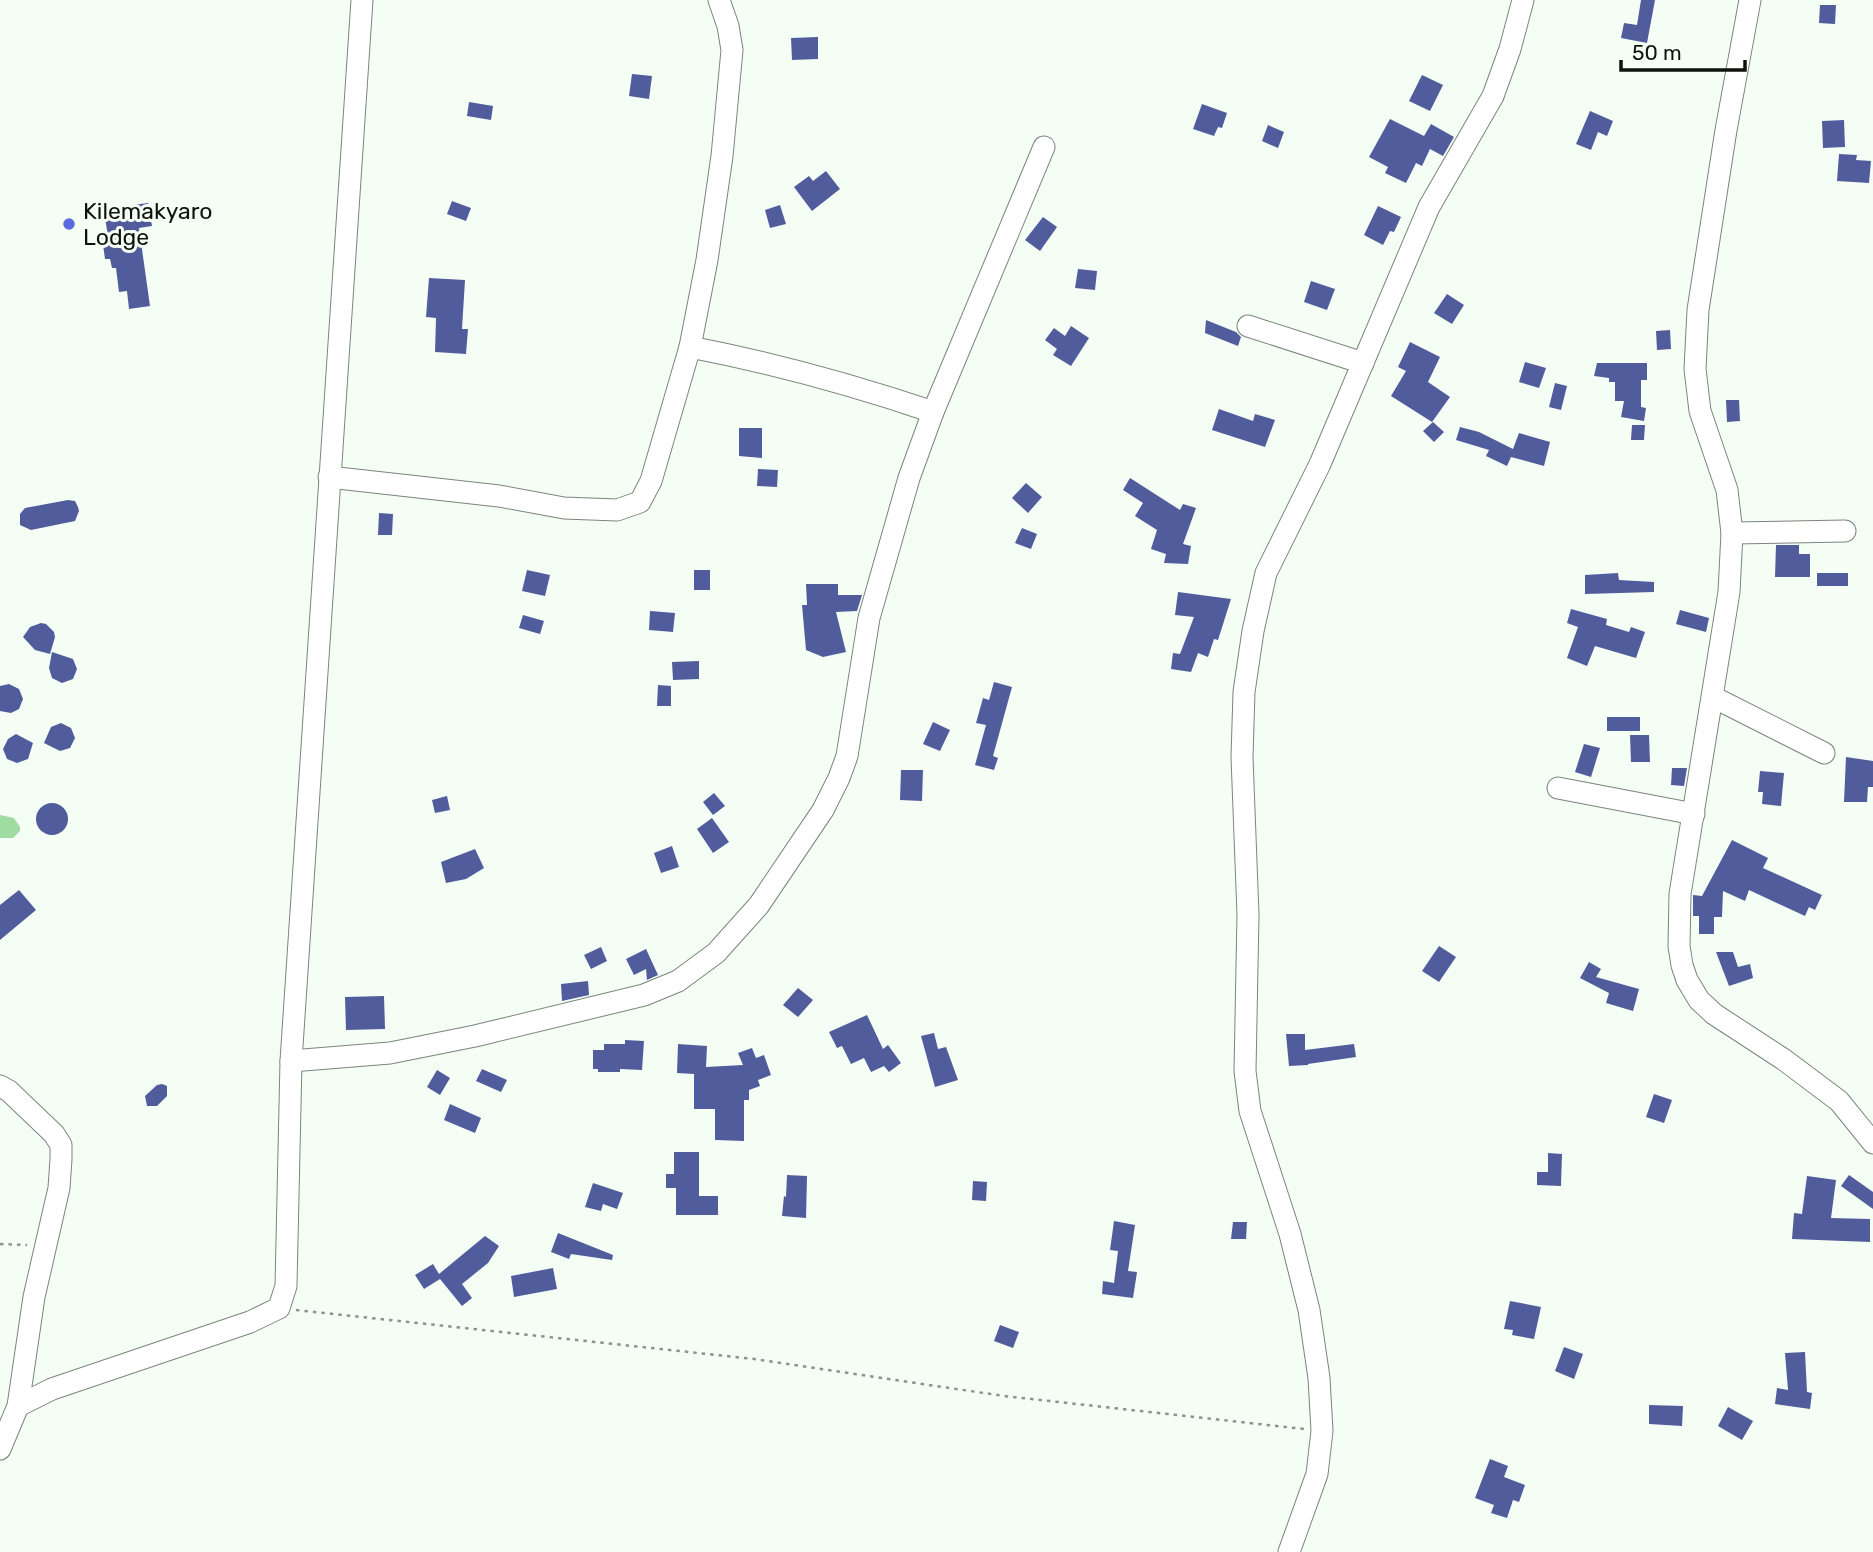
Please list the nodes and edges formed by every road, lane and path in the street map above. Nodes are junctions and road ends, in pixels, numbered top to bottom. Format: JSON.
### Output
{"nodes":[{"id":1,"x":362,"y":0,"type":"edge"},
{"id":2,"x":719,"y":0,"type":"edge"},
{"id":3,"x":1523,"y":0,"type":"edge"},
{"id":4,"x":1750,"y":0,"type":"edge"},
{"id":5,"x":1044,"y":147,"type":"dead end"},
{"id":6,"x":1248,"y":326,"type":"dead end"},
{"id":7,"x":690,"y":347,"type":"junction"},
{"id":8,"x":1363,"y":363,"type":"junction"},
{"id":9,"x":933,"y":412,"type":"junction"},
{"id":10,"x":329,"y":477,"type":"junction"},
{"id":11,"x":1845,"y":531,"type":"dead end"},
{"id":12,"x":1732,"y":533,"type":"junction"},
{"id":13,"x":1713,"y":697,"type":"junction"},
{"id":14,"x":1824,"y":753,"type":"dead end"},
{"id":15,"x":1558,"y":788,"type":"dead end"},
{"id":16,"x":1694,"y":814,"type":"junction"},
{"id":17,"x":291,"y":1061,"type":"junction"},
{"id":18,"x":0,"y":1086,"type":"edge"},
{"id":19,"x":1873,"y":1143,"type":"edge"},
{"id":20,"x":0,"y":1244,"type":"edge"},
{"id":21,"x":45,"y":1245,"type":"junction"},
{"id":22,"x":279,"y":1308,"type":"junction"},
{"id":23,"x":18,"y":1406,"type":"junction"},
{"id":24,"x":1322,"y":1431,"type":"junction"},
{"id":25,"x":0,"y":1449,"type":"edge"},
{"id":26,"x":1289,"y":1552,"type":"edge"}],
"edges":[{"from":1,"to":10,"type":"street"},
{"from":2,"to":7,"type":"street"},
{"from":3,"to":8,"type":"street"},
{"from":4,"to":12,"type":"street"},
{"from":5,"to":9,"type":"street"},
{"from":6,"to":8,"type":"street"},
{"from":7,"to":9,"type":"street"},
{"from":7,"to":10,"type":"street"},
{"from":8,"to":24,"type":"street"},
{"from":9,"to":17,"type":"street"},
{"from":10,"to":17,"type":"street"},
{"from":11,"to":12,"type":"street"},
{"from":12,"to":13,"type":"street"},
{"from":13,"to":14,"type":"street"},
{"from":13,"to":16,"type":"street"},
{"from":15,"to":16,"type":"street"},
{"from":16,"to":19,"type":"street"},
{"from":17,"to":22,"type":"street"},
{"from":18,"to":21,"type":"street"},
{"from":20,"to":21,"type":"path"},
{"from":21,"to":23,"type":"street"},
{"from":22,"to":23,"type":"street"},
{"from":22,"to":24,"type":"path"},
{"from":23,"to":25,"type":"street"},
{"from":24,"to":26,"type":"street"}]}
